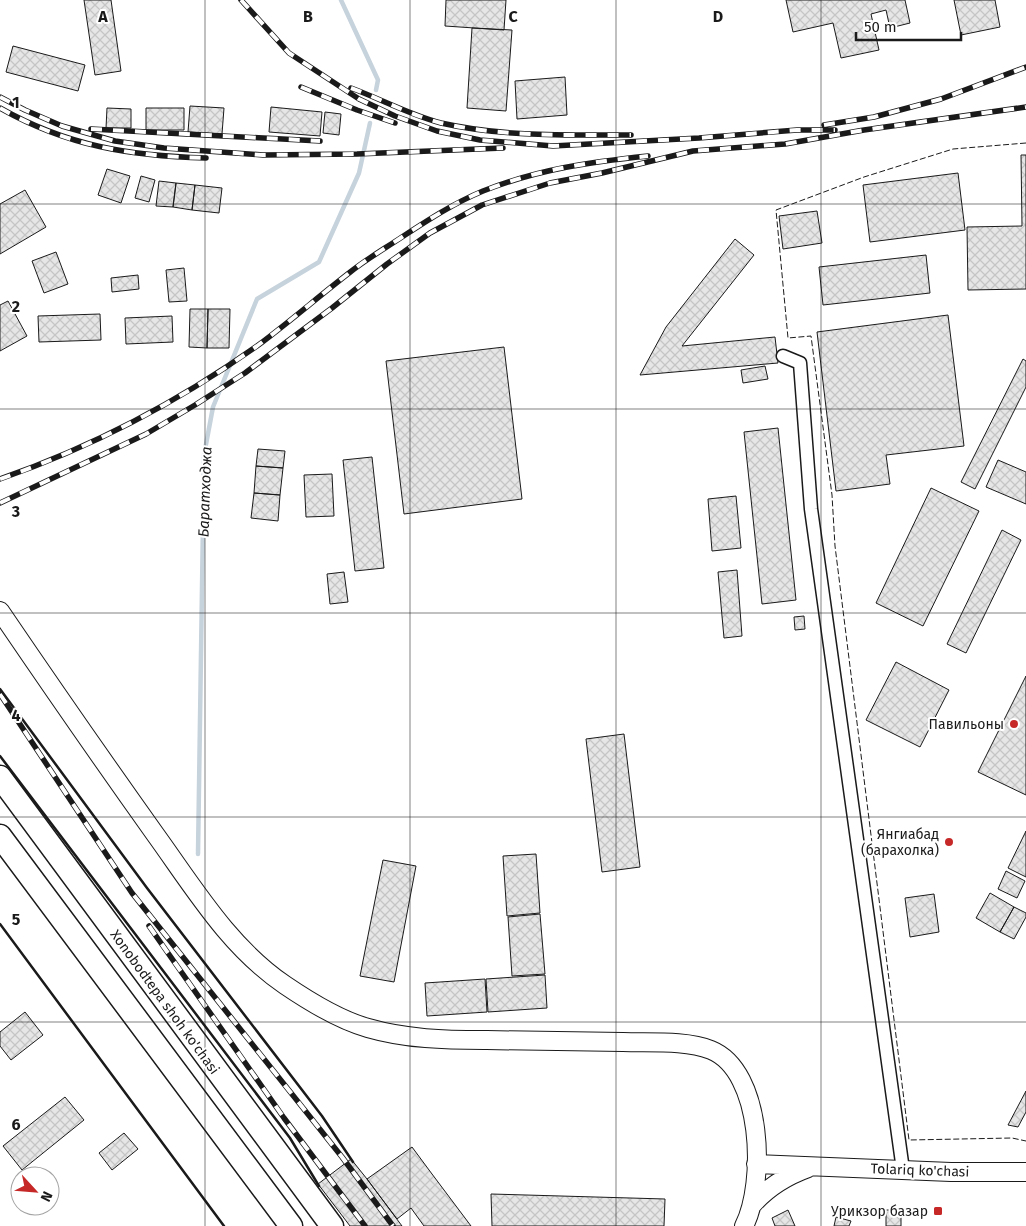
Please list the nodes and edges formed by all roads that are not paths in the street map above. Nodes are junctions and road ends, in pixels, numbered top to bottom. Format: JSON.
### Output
{"nodes":[{"id":1,"x":783,"y":356,"type":"dead end"},
{"id":2,"x":0,"y":611,"type":"edge"},
{"id":3,"x":0,"y":777,"type":"edge"},
{"id":4,"x":0,"y":836,"type":"edge"},
{"id":5,"x":756,"y":1164,"type":"junction"},
{"id":6,"x":814,"y":1166,"type":"junction"},
{"id":7,"x":903,"y":1170,"type":"junction"},
{"id":8,"x":1026,"y":1172,"type":"edge"},
{"id":9,"x":753,"y":1204,"type":"junction"},
{"id":10,"x":291,"y":1226,"type":"edge"},
{"id":11,"x":332,"y":1226,"type":"edge"},
{"id":12,"x":744,"y":1226,"type":"edge"}],
"edges":[{"from":1,"to":7,"type":"street"},
{"from":2,"to":5,"type":"street"},
{"from":3,"to":11,"type":"highway","name":"Xonobodtepa shoh ko'chasi"},
{"from":4,"to":10,"type":"highway"},
{"from":5,"to":6,"type":"street","name":"Tolariq ko'chasi"},
{"from":5,"to":9,"type":"street"},
{"from":6,"to":7,"type":"street","name":"Tolariq ko'chasi"},
{"from":6,"to":9,"type":"street","name":"Tolariq ko'chasi"},
{"from":7,"to":8,"type":"street","name":"Tolariq ko'chasi"},
{"from":9,"to":12,"type":"street"}]}
